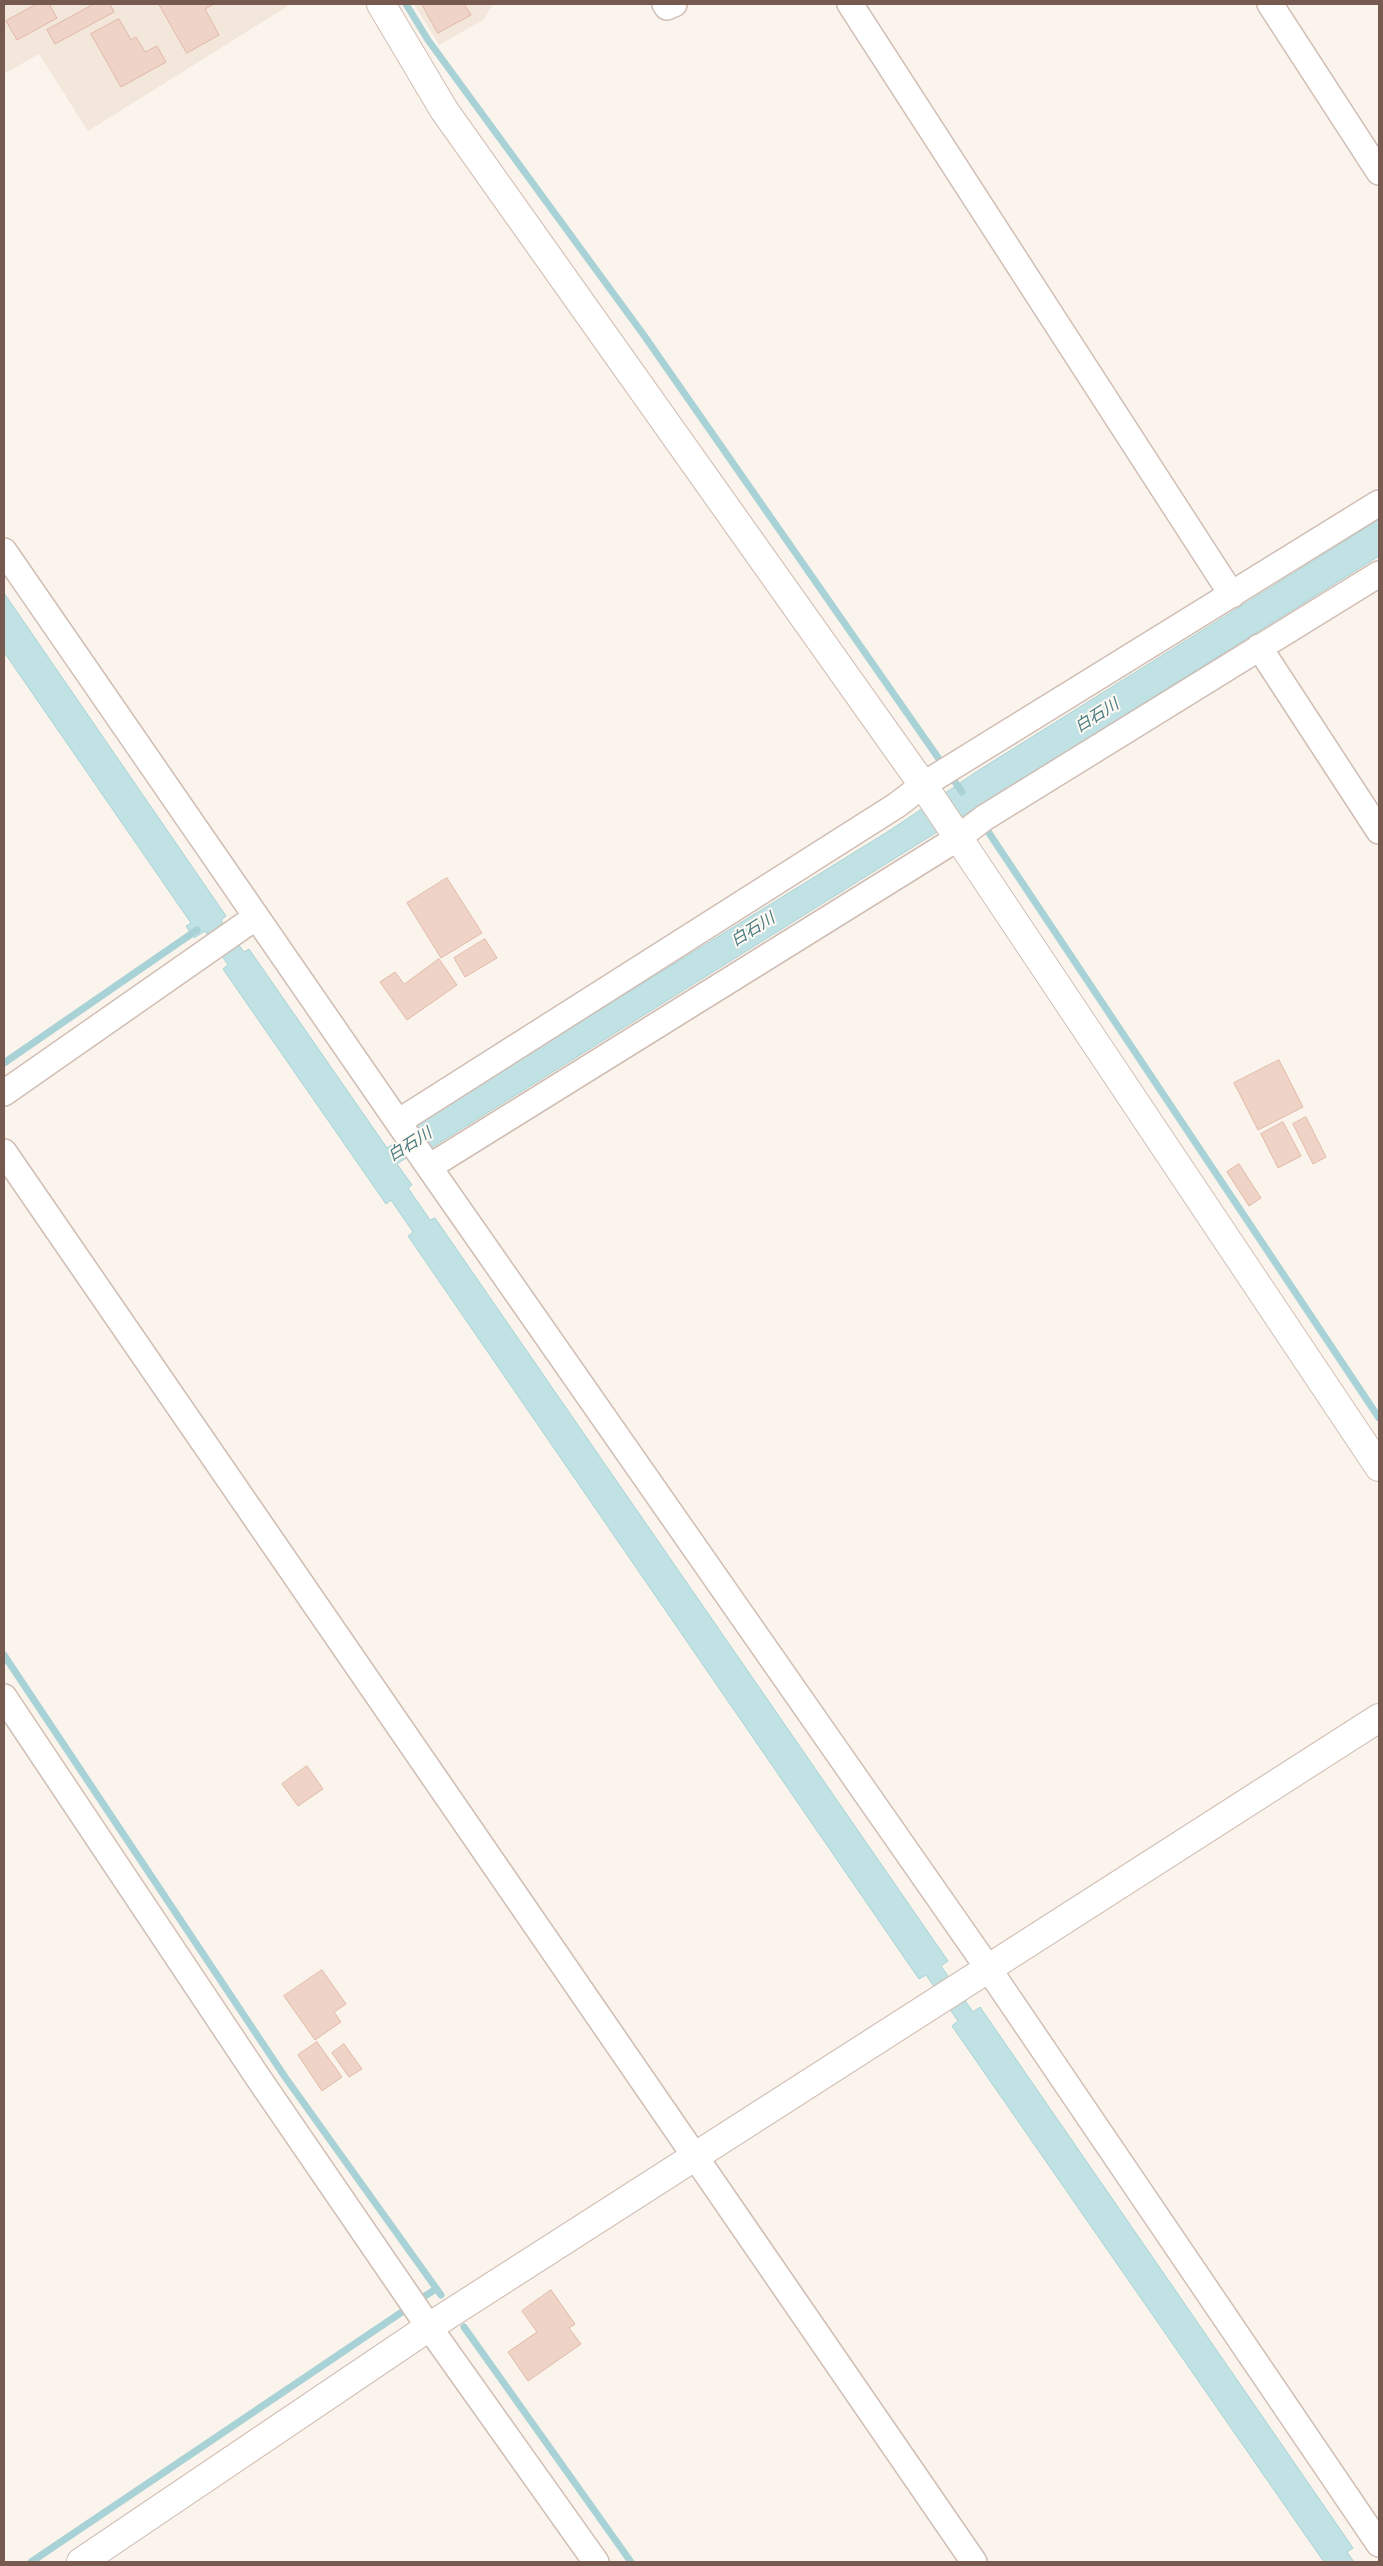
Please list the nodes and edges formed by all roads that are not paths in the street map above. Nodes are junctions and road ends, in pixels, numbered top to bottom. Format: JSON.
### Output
{"nodes":[{"id":1,"x":381,"y":4,"type":"edge"},
{"id":2,"x":665,"y":4,"type":"edge"},
{"id":3,"x":674,"y":4,"type":"edge"},
{"id":4,"x":850,"y":4,"type":"edge"},
{"id":5,"x":1270,"y":4,"type":"edge"},
{"id":6,"x":1379,"y":172,"type":"edge"},
{"id":7,"x":1379,"y":503,"type":"edge"},
{"id":8,"x":4,"y":552,"type":"edge"},
{"id":9,"x":1379,"y":574,"type":"edge"},
{"id":10,"x":1232,"y":595,"type":"junction"},
{"id":11,"x":1259,"y":647,"type":"junction"},
{"id":12,"x":936,"y":779,"type":"junction"},
{"id":13,"x":968,"y":828,"type":"junction"},
{"id":14,"x":1379,"y":831,"type":"edge"},
{"id":15,"x":256,"y":917,"type":"junction"},
{"id":16,"x":5,"y":1090,"type":"edge"},
{"id":17,"x":401,"y":1126,"type":"junction"},
{"id":18,"x":4,"y":1152,"type":"edge"},
{"id":19,"x":425,"y":1161,"type":"junction"},
{"id":20,"x":1379,"y":1467,"type":"edge"},
{"id":21,"x":4,"y":1697,"type":"edge"},
{"id":22,"x":1379,"y":1718,"type":"edge"},
{"id":23,"x":988,"y":1968,"type":"junction"},
{"id":24,"x":694,"y":2157,"type":"junction"},
{"id":25,"x":429,"y":2327,"type":"junction"},
{"id":26,"x":1379,"y":2544,"type":"edge"},
{"id":27,"x":81,"y":2562,"type":"edge"},
{"id":28,"x":596,"y":2562,"type":"edge"},
{"id":29,"x":974,"y":2562,"type":"edge"}],
"edges":[{"from":1,"to":12,"type":"street"},
{"from":2,"to":3,"type":"street"},
{"from":4,"to":10,"type":"street"},
{"from":5,"to":6,"type":"street"},
{"from":7,"to":10,"type":"street"},
{"from":8,"to":15,"type":"street"},
{"from":9,"to":11,"type":"street"},
{"from":10,"to":12,"type":"street"},
{"from":11,"to":13,"type":"street"},
{"from":11,"to":14,"type":"street"},
{"from":12,"to":13,"type":"street"},
{"from":12,"to":17,"type":"street"},
{"from":13,"to":19,"type":"street"},
{"from":13,"to":20,"type":"street"},
{"from":15,"to":16,"type":"street"},
{"from":15,"to":17,"type":"street"},
{"from":17,"to":19,"type":"street"},
{"from":18,"to":24,"type":"street"},
{"from":19,"to":23,"type":"street"},
{"from":21,"to":25,"type":"street"},
{"from":22,"to":23,"type":"street"},
{"from":23,"to":24,"type":"street"},
{"from":23,"to":26,"type":"street"},
{"from":24,"to":25,"type":"street"},
{"from":24,"to":29,"type":"street"},
{"from":25,"to":27,"type":"street"},
{"from":25,"to":28,"type":"street"}]}
